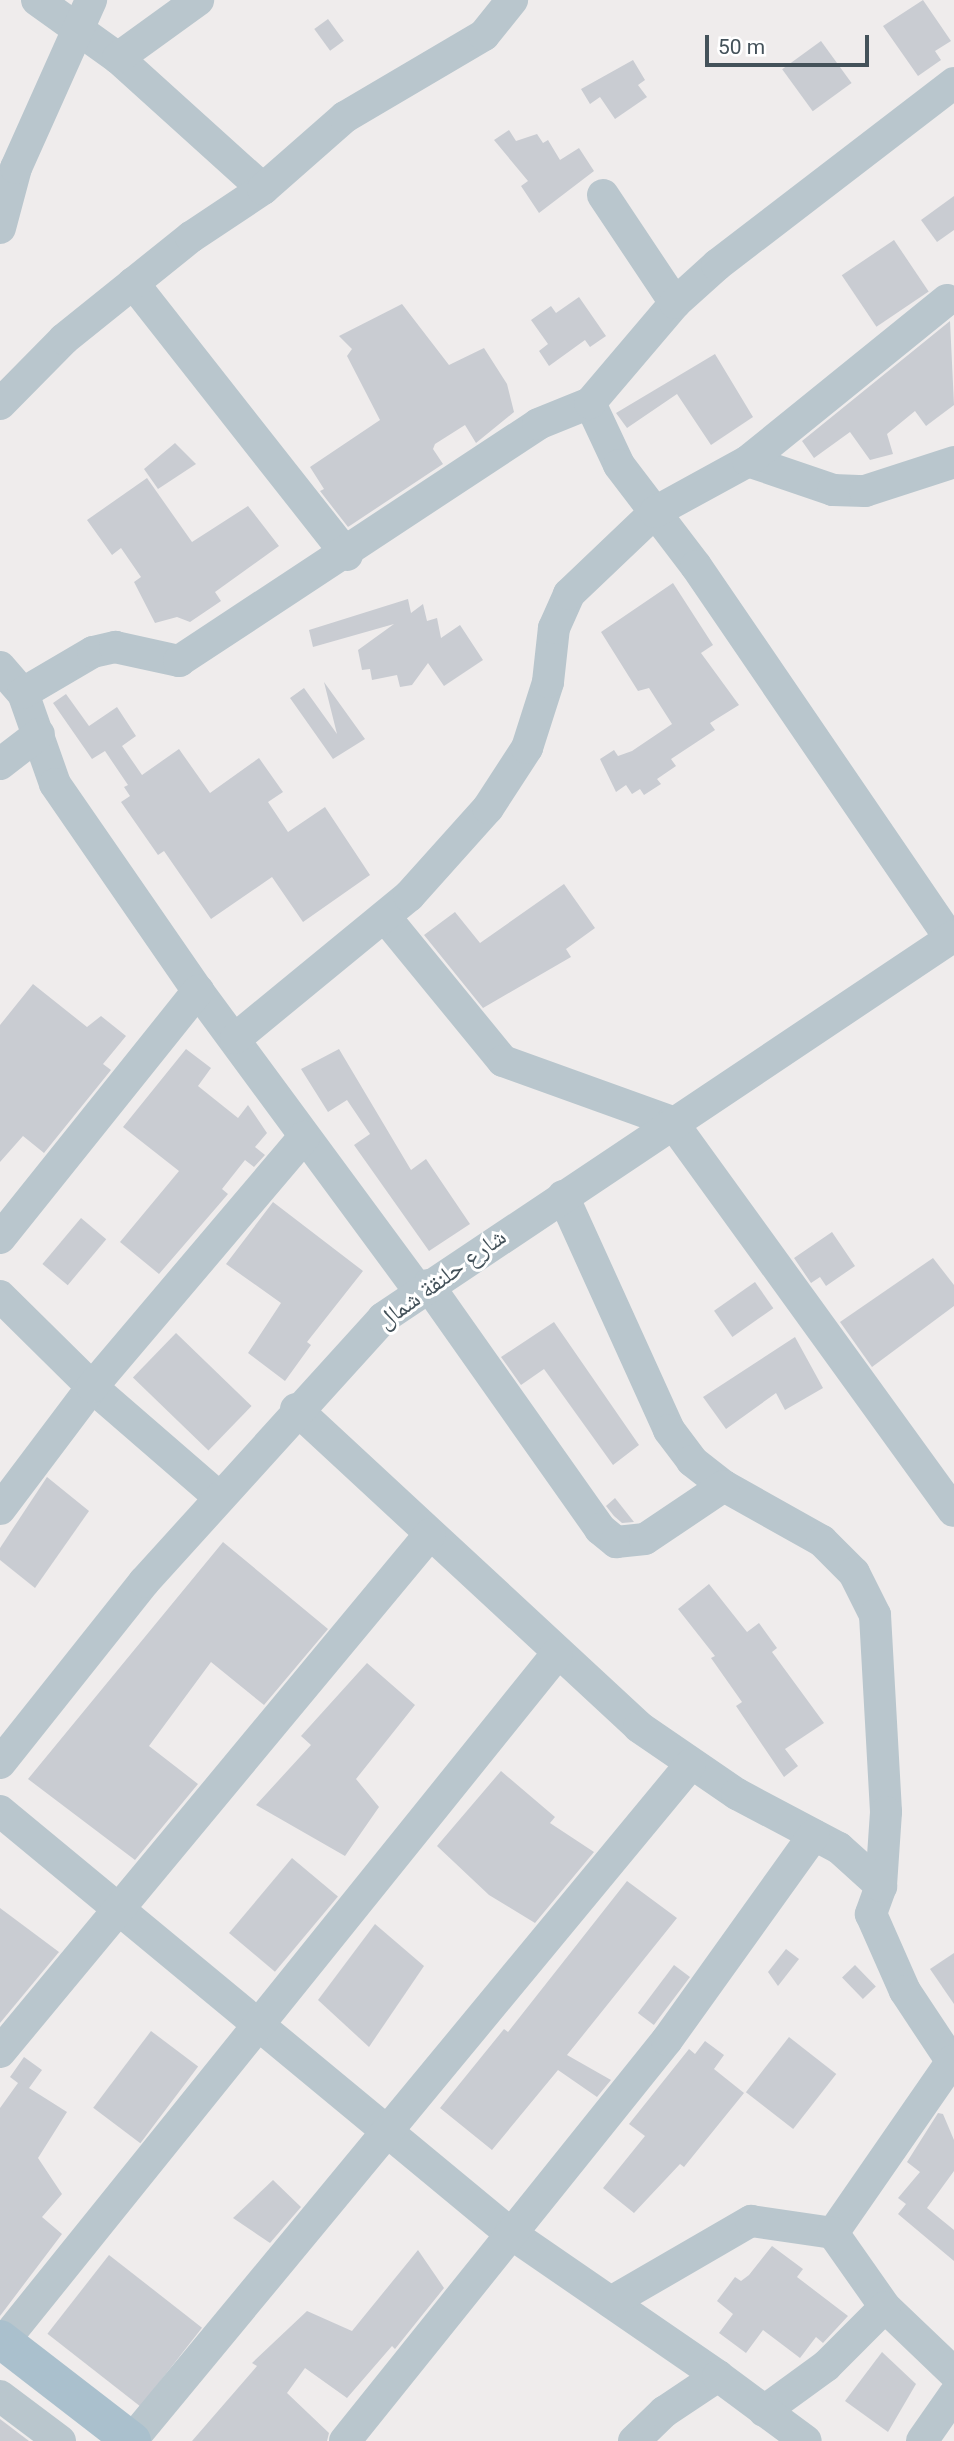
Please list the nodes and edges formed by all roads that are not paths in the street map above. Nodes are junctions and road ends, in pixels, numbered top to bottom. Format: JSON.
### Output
{"nodes":[{"id":1,"x":37,"y":0,"type":"edge"},
{"id":2,"x":91,"y":0,"type":"edge"},
{"id":3,"x":198,"y":0,"type":"edge"},
{"id":4,"x":512,"y":0,"type":"edge"},
{"id":5,"x":75,"y":30,"type":"junction"},
{"id":6,"x":118,"y":58,"type":"junction"},
{"id":7,"x":954,"y":83,"type":"edge"},
{"id":8,"x":263,"y":189,"type":"junction"},
{"id":9,"x":603,"y":195,"type":"dead end"},
{"id":10,"x":0,"y":228,"type":"edge"},
{"id":11,"x":133,"y":283,"type":"junction"},
{"id":12,"x":947,"y":300,"type":"dead end"},
{"id":13,"x":675,"y":303,"type":"junction"},
{"id":14,"x":590,"y":403,"type":"junction"},
{"id":15,"x":0,"y":404,"type":"edge"},
{"id":16,"x":748,"y":461,"type":"junction"},
{"id":17,"x":954,"y":462,"type":"edge"},
{"id":18,"x":655,"y":512,"type":"junction"},
{"id":19,"x":346,"y":555,"type":"junction"},
{"id":20,"x":0,"y":667,"type":"edge"},
{"id":21,"x":23,"y":693,"type":"junction"},
{"id":22,"x":39,"y":734,"type":"junction"},
{"id":23,"x":0,"y":764,"type":"edge"},
{"id":24,"x":385,"y":917,"type":"junction"},
{"id":25,"x":952,"y":938,"type":"edge"},
{"id":26,"x":198,"y":991,"type":"junction"},
{"id":27,"x":236,"y":1038,"type":"junction"},
{"id":28,"x":672,"y":1122,"type":"junction"},
{"id":29,"x":304,"y":1137,"type":"junction"},
{"id":30,"x":563,"y":1196,"type":"junction"},
{"id":31,"x":0,"y":1238,"type":"edge"},
{"id":32,"x":423,"y":1288,"type":"junction"},
{"id":33,"x":0,"y":1296,"type":"edge"},
{"id":34,"x":92,"y":1387,"type":"junction"},
{"id":35,"x":296,"y":1409,"type":"junction"},
{"id":36,"x":724,"y":1486,"type":"junction"},
{"id":37,"x":219,"y":1497,"type":"junction"},
{"id":38,"x":0,"y":1508,"type":"edge"},
{"id":39,"x":954,"y":1511,"type":"edge"},
{"id":40,"x":430,"y":1534,"type":"junction"},
{"id":41,"x":557,"y":1654,"type":"junction"},
{"id":42,"x":0,"y":1763,"type":"edge"},
{"id":43,"x":690,"y":1765,"type":"junction"},
{"id":44,"x":0,"y":1811,"type":"edge"},
{"id":45,"x":814,"y":1835,"type":"junction"},
{"id":46,"x":881,"y":1886,"type":"junction"},
{"id":47,"x":117,"y":1908,"type":"junction"},
{"id":48,"x":261,"y":2027,"type":"junction"},
{"id":49,"x":0,"y":2052,"type":"edge"},
{"id":50,"x":953,"y":2063,"type":"edge"},
{"id":51,"x":388,"y":2132,"type":"junction"},
{"id":52,"x":510,"y":2233,"type":"junction"},
{"id":53,"x":833,"y":2233,"type":"junction"},
{"id":54,"x":611,"y":2302,"type":"junction"},
{"id":55,"x":885,"y":2307,"type":"junction"},
{"id":56,"x":10,"y":2347,"type":"edge"},
{"id":57,"x":954,"y":2373,"type":"edge"},
{"id":58,"x":718,"y":2376,"type":"junction"},
{"id":59,"x":0,"y":2390,"type":"edge"},
{"id":60,"x":954,"y":2395,"type":"edge"},
{"id":61,"x":0,"y":2396,"type":"edge"},
{"id":62,"x":764,"y":2411,"type":"junction"},
{"id":63,"x":60,"y":2441,"type":"edge"},
{"id":64,"x":132,"y":2441,"type":"edge"},
{"id":65,"x":345,"y":2441,"type":"edge"},
{"id":66,"x":634,"y":2441,"type":"edge"},
{"id":67,"x":806,"y":2441,"type":"edge"},
{"id":68,"x":922,"y":2441,"type":"edge"}],
"edges":[{"from":1,"to":5,"type":"street"},
{"from":2,"to":5,"type":"street"},
{"from":3,"to":6,"type":"street"},
{"from":4,"to":8,"type":"street"},
{"from":5,"to":6,"type":"street"},
{"from":5,"to":10,"type":"street"},
{"from":6,"to":8,"type":"street"},
{"from":7,"to":13,"type":"street"},
{"from":8,"to":11,"type":"street"},
{"from":9,"to":13,"type":"street"},
{"from":11,"to":15,"type":"street"},
{"from":11,"to":19,"type":"street"},
{"from":12,"to":16,"type":"street"},
{"from":13,"to":14,"type":"street"},
{"from":14,"to":18,"type":"street"},
{"from":14,"to":19,"type":"street"},
{"from":16,"to":17,"type":"street"},
{"from":16,"to":18,"type":"street"},
{"from":18,"to":24,"type":"street"},
{"from":18,"to":25,"type":"street"},
{"from":19,"to":21,"type":"street"},
{"from":20,"to":21,"type":"street"},
{"from":21,"to":22,"type":"street"},
{"from":22,"to":23,"type":"street"},
{"from":22,"to":26,"type":"street"},
{"from":24,"to":27,"type":"street"},
{"from":24,"to":28,"type":"street"},
{"from":25,"to":28,"type":"street","name":"شارع حلنقة شمال"},
{"from":26,"to":27,"type":"street"},
{"from":26,"to":31,"type":"street"},
{"from":27,"to":29,"type":"street"},
{"from":28,"to":30,"type":"street","name":"شارع حلنقة شمال"},
{"from":28,"to":39,"type":"street"},
{"from":29,"to":32,"type":"street"},
{"from":29,"to":34,"type":"street"},
{"from":30,"to":32,"type":"street","name":"شارع حلنقة شمال"},
{"from":30,"to":36,"type":"street"},
{"from":32,"to":35,"type":"street","name":"شارع حلنقة شمال"},
{"from":32,"to":36,"type":"street"},
{"from":33,"to":34,"type":"street"},
{"from":34,"to":37,"type":"street"},
{"from":34,"to":38,"type":"street"},
{"from":35,"to":37,"type":"street","name":"شارع حلنقة شمال"},
{"from":35,"to":40,"type":"street"},
{"from":36,"to":46,"type":"street"},
{"from":37,"to":42,"type":"street","name":"شارع حلنقة شمال"},
{"from":40,"to":41,"type":"street"},
{"from":40,"to":47,"type":"street"},
{"from":41,"to":43,"type":"street"},
{"from":41,"to":48,"type":"street"},
{"from":43,"to":45,"type":"street"},
{"from":43,"to":51,"type":"street"},
{"from":44,"to":47,"type":"street"},
{"from":45,"to":46,"type":"street"},
{"from":45,"to":52,"type":"street"},
{"from":46,"to":50,"type":"street"},
{"from":47,"to":48,"type":"street"},
{"from":47,"to":49,"type":"street"},
{"from":48,"to":51,"type":"street"},
{"from":48,"to":56,"type":"street"},
{"from":50,"to":53,"type":"street"},
{"from":51,"to":52,"type":"street"},
{"from":51,"to":64,"type":"street"},
{"from":52,"to":54,"type":"street"},
{"from":52,"to":65,"type":"street"},
{"from":53,"to":54,"type":"street"},
{"from":53,"to":55,"type":"street"},
{"from":54,"to":58,"type":"street"},
{"from":55,"to":57,"type":"street"},
{"from":55,"to":62,"type":"street"},
{"from":56,"to":59,"type":"street"},
{"from":56,"to":64,"type":"main road"},
{"from":58,"to":62,"type":"street"},
{"from":58,"to":66,"type":"street"},
{"from":60,"to":68,"type":"street"},
{"from":61,"to":63,"type":"street"},
{"from":62,"to":67,"type":"street"}]}
